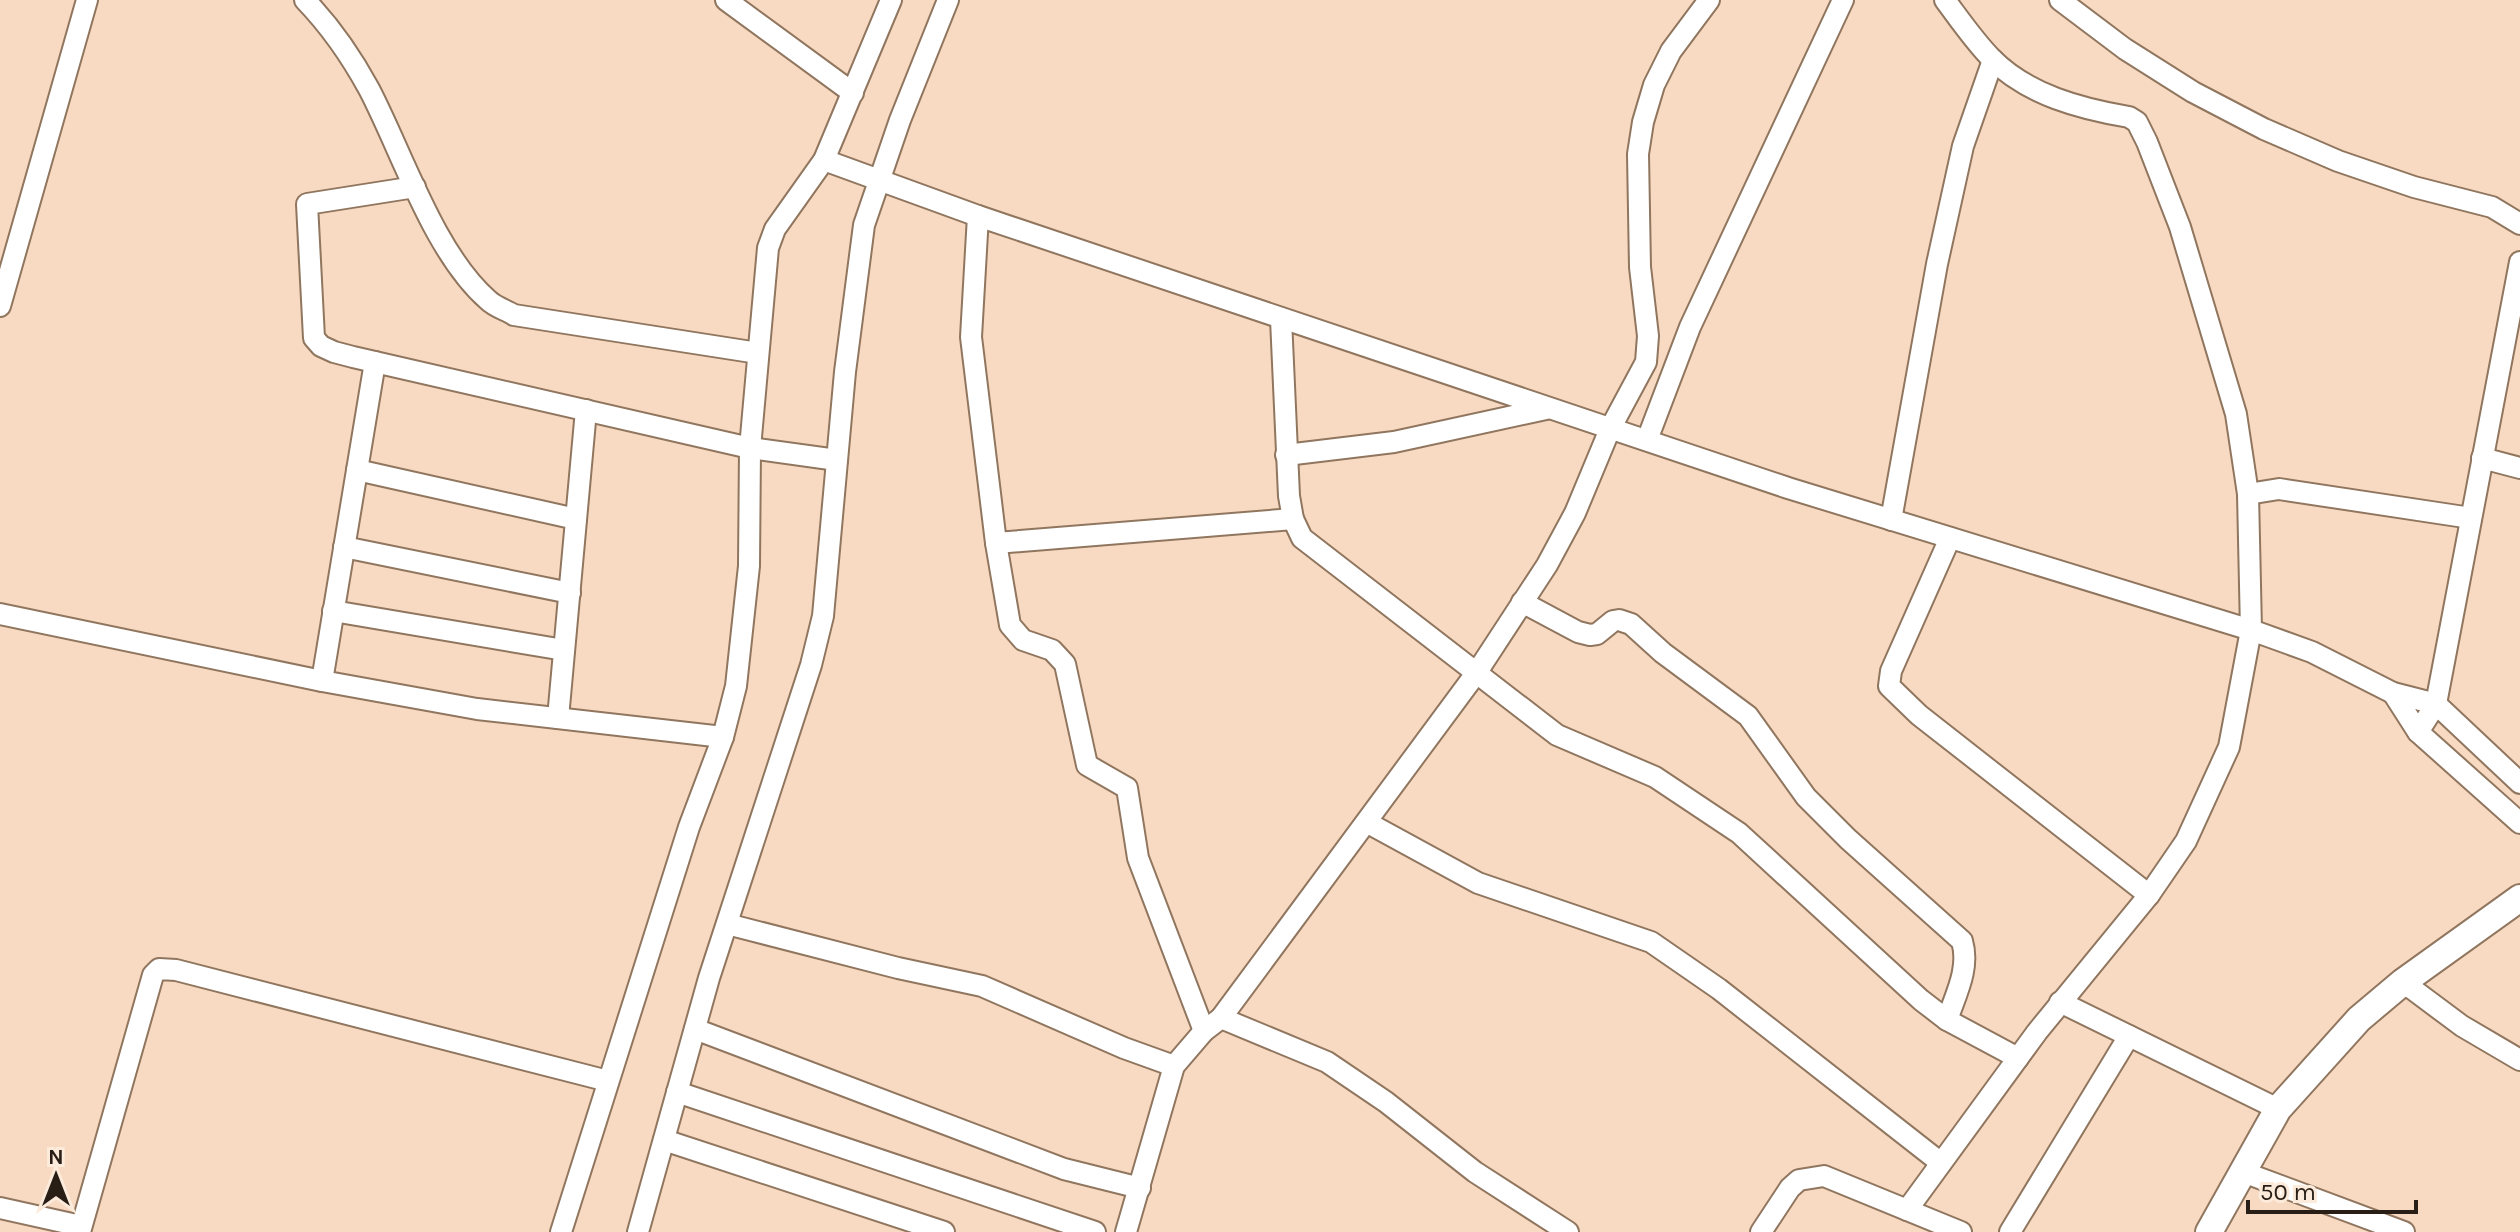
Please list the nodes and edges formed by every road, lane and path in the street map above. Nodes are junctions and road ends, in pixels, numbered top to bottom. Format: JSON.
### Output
{"nodes":[{"id":1,"x":87,"y":0,"type":"edge"},
{"id":2,"x":305,"y":0,"type":"edge"},
{"id":3,"x":726,"y":0,"type":"edge"},
{"id":4,"x":891,"y":0,"type":"edge"},
{"id":5,"x":948,"y":0,"type":"edge"},
{"id":6,"x":1709,"y":0,"type":"edge"},
{"id":7,"x":1843,"y":0,"type":"edge"},
{"id":8,"x":1945,"y":0,"type":"edge"},
{"id":9,"x":2060,"y":0,"type":"edge"},
{"id":10,"x":1993,"y":60,"type":"junction"},
{"id":11,"x":853,"y":93,"type":"junction"},
{"id":12,"x":824,"y":160,"type":"junction"},
{"id":13,"x":880,"y":179,"type":"junction"},
{"id":14,"x":415,"y":187,"type":"junction"},
{"id":15,"x":2520,"y":205,"type":"edge"},
{"id":16,"x":2492,"y":207,"type":"junction"},
{"id":17,"x":978,"y":216,"type":"junction"},
{"id":18,"x":2520,"y":224,"type":"edge"},
{"id":19,"x":2520,"y":262,"type":"edge"},
{"id":20,"x":0,"y":306,"type":"edge"},
{"id":21,"x":1281,"y":319,"type":"junction"},
{"id":22,"x":758,"y":353,"type":"junction"},
{"id":23,"x":375,"y":362,"type":"junction"},
{"id":24,"x":1548,"y":409,"type":"junction"},
{"id":25,"x":586,"y":410,"type":"junction"},
{"id":26,"x":1610,"y":429,"type":"junction"},
{"id":27,"x":1647,"y":440,"type":"junction"},
{"id":28,"x":750,"y":448,"type":"junction"},
{"id":29,"x":1286,"y":455,"type":"junction"},
{"id":30,"x":2482,"y":458,"type":"junction"},
{"id":31,"x":837,"y":460,"type":"junction"},
{"id":32,"x":2520,"y":468,"type":"edge"},
{"id":33,"x":357,"y":470,"type":"junction"},
{"id":34,"x":2248,"y":494,"type":"junction"},
{"id":35,"x":2471,"y":518,"type":"junction"},
{"id":36,"x":576,"y":519,"type":"junction"},
{"id":37,"x":1293,"y":519,"type":"junction"},
{"id":38,"x":1891,"y":520,"type":"junction"},
{"id":39,"x":1950,"y":538,"type":"junction"},
{"id":40,"x":996,"y":543,"type":"junction"},
{"id":41,"x":344,"y":547,"type":"junction"},
{"id":42,"x":570,"y":593,"type":"junction"},
{"id":43,"x":1522,"y":602,"type":"junction"},
{"id":44,"x":333,"y":611,"type":"junction"},
{"id":45,"x":0,"y":614,"type":"edge"},
{"id":46,"x":2251,"y":630,"type":"junction"},
{"id":47,"x":564,"y":650,"type":"junction"},
{"id":48,"x":1477,"y":672,"type":"junction"},
{"id":49,"x":322,"y":681,"type":"junction"},
{"id":50,"x":2393,"y":693,"type":"junction"},
{"id":51,"x":2436,"y":704,"type":"junction"},
{"id":52,"x":558,"y":718,"type":"junction"},
{"id":53,"x":2418,"y":732,"type":"junction"},
{"id":54,"x":723,"y":737,"type":"junction"},
{"id":55,"x":2520,"y":783,"type":"edge"},
{"id":56,"x":1368,"y":823,"type":"junction"},
{"id":57,"x":2520,"y":823,"type":"edge"},
{"id":58,"x":2149,"y":895,"type":"junction"},
{"id":59,"x":2514,"y":910,"type":"edge"},
{"id":60,"x":727,"y":924,"type":"junction"},
{"id":61,"x":2403,"y":982,"type":"junction"},
{"id":62,"x":2060,"y":1002,"type":"junction"},
{"id":63,"x":1221,"y":1018,"type":"junction"},
{"id":64,"x":1947,"y":1020,"type":"junction"},
{"id":65,"x":695,"y":1029,"type":"junction"},
{"id":66,"x":1204,"y":1031,"type":"junction"},
{"id":67,"x":2129,"y":1036,"type":"junction"},
{"id":68,"x":2018,"y":1058,"type":"junction"},
{"id":69,"x":2520,"y":1060,"type":"edge"},
{"id":70,"x":1174,"y":1066,"type":"junction"},
{"id":71,"x":608,"y":1081,"type":"junction"},
{"id":72,"x":677,"y":1092,"type":"junction"},
{"id":73,"x":2278,"y":1109,"type":"junction"},
{"id":74,"x":664,"y":1140,"type":"junction"},
{"id":75,"x":1941,"y":1163,"type":"junction"},
{"id":76,"x":2243,"y":1172,"type":"junction"},
{"id":77,"x":1140,"y":1188,"type":"junction"},
{"id":78,"x":0,"y":1208,"type":"edge"},
{"id":79,"x":1907,"y":1210,"type":"junction"},
{"id":80,"x":81,"y":1229,"type":"edge"},
{"id":81,"x":561,"y":1232,"type":"edge"},
{"id":82,"x":638,"y":1232,"type":"edge"},
{"id":83,"x":944,"y":1232,"type":"edge"},
{"id":84,"x":1095,"y":1232,"type":"edge"},
{"id":85,"x":1126,"y":1232,"type":"edge"},
{"id":86,"x":1568,"y":1232,"type":"edge"},
{"id":87,"x":1761,"y":1232,"type":"edge"},
{"id":88,"x":1961,"y":1232,"type":"edge"},
{"id":89,"x":2010,"y":1232,"type":"edge"},
{"id":90,"x":2209,"y":1232,"type":"edge"},
{"id":91,"x":2404,"y":1232,"type":"edge"}],
"edges":[{"from":1,"to":20,"type":"street"},
{"from":2,"to":14,"type":"street"},
{"from":3,"to":11,"type":"street"},
{"from":4,"to":11,"type":"street"},
{"from":5,"to":13,"type":"street"},
{"from":6,"to":26,"type":"street"},
{"from":7,"to":27,"type":"street"},
{"from":8,"to":10,"type":"street"},
{"from":9,"to":16,"type":"street"},
{"from":10,"to":34,"type":"street"},
{"from":10,"to":38,"type":"street"},
{"from":11,"to":12,"type":"street"},
{"from":12,"to":13,"type":"street"},
{"from":12,"to":22,"type":"street"},
{"from":13,"to":17,"type":"street"},
{"from":13,"to":31,"type":"street"},
{"from":14,"to":22,"type":"street"},
{"from":14,"to":23,"type":"street"},
{"from":15,"to":16,"type":"street"},
{"from":16,"to":18,"type":"street"},
{"from":17,"to":21,"type":"street"},
{"from":17,"to":40,"type":"street"},
{"from":19,"to":30,"type":"street"},
{"from":21,"to":24,"type":"street"},
{"from":21,"to":29,"type":"street"},
{"from":22,"to":28,"type":"street"},
{"from":23,"to":25,"type":"street"},
{"from":23,"to":33,"type":"street"},
{"from":24,"to":26,"type":"street"},
{"from":24,"to":29,"type":"street"},
{"from":25,"to":28,"type":"street"},
{"from":25,"to":36,"type":"street"},
{"from":26,"to":27,"type":"street"},
{"from":26,"to":43,"type":"street"},
{"from":27,"to":38,"type":"street"},
{"from":28,"to":31,"type":"street"},
{"from":28,"to":54,"type":"street"},
{"from":29,"to":37,"type":"street"},
{"from":30,"to":32,"type":"street"},
{"from":30,"to":35,"type":"street"},
{"from":31,"to":60,"type":"street"},
{"from":33,"to":36,"type":"street"},
{"from":33,"to":41,"type":"street"},
{"from":34,"to":35,"type":"street"},
{"from":34,"to":46,"type":"street"},
{"from":35,"to":51,"type":"street"},
{"from":36,"to":42,"type":"street"},
{"from":37,"to":40,"type":"street"},
{"from":37,"to":48,"type":"street"},
{"from":38,"to":39,"type":"street"},
{"from":39,"to":46,"type":"street"},
{"from":39,"to":58,"type":"street"},
{"from":40,"to":66,"type":"street"},
{"from":41,"to":42,"type":"street"},
{"from":41,"to":44,"type":"street"},
{"from":42,"to":47,"type":"street"},
{"from":43,"to":48,"type":"street"},
{"from":43,"to":64,"type":"street"},
{"from":44,"to":47,"type":"street"},
{"from":44,"to":49,"type":"street"},
{"from":45,"to":49,"type":"street"},
{"from":46,"to":50,"type":"street"},
{"from":46,"to":58,"type":"street"},
{"from":47,"to":52,"type":"street"},
{"from":48,"to":56,"type":"street"},
{"from":48,"to":64,"type":"street"},
{"from":49,"to":52,"type":"street"},
{"from":50,"to":51,"type":"street"},
{"from":50,"to":53,"type":"street"},
{"from":51,"to":53,"type":"street"},
{"from":51,"to":55,"type":"street"},
{"from":52,"to":54,"type":"street"},
{"from":53,"to":57,"type":"street"},
{"from":54,"to":71,"type":"street"},
{"from":56,"to":63,"type":"street"},
{"from":56,"to":75,"type":"street"},
{"from":58,"to":62,"type":"street"},
{"from":59,"to":61,"type":"street"},
{"from":60,"to":65,"type":"street"},
{"from":60,"to":70,"type":"street"},
{"from":61,"to":69,"type":"street"},
{"from":61,"to":73,"type":"street"},
{"from":62,"to":67,"type":"street"},
{"from":62,"to":68,"type":"street"},
{"from":63,"to":66,"type":"street"},
{"from":63,"to":86,"type":"street"},
{"from":64,"to":68,"type":"street"},
{"from":65,"to":72,"type":"street"},
{"from":65,"to":77,"type":"street"},
{"from":66,"to":70,"type":"street"},
{"from":67,"to":73,"type":"street"},
{"from":67,"to":89,"type":"street"},
{"from":68,"to":75,"type":"street"},
{"from":70,"to":77,"type":"street"},
{"from":71,"to":80,"type":"street"},
{"from":71,"to":81,"type":"street"},
{"from":72,"to":74,"type":"street"},
{"from":72,"to":84,"type":"street"},
{"from":73,"to":76,"type":"street"},
{"from":74,"to":82,"type":"street"},
{"from":74,"to":83,"type":"street"},
{"from":75,"to":79,"type":"street"},
{"from":76,"to":90,"type":"street"},
{"from":76,"to":91,"type":"street"},
{"from":77,"to":85,"type":"street"},
{"from":78,"to":80,"type":"street"},
{"from":79,"to":87,"type":"street"},
{"from":79,"to":88,"type":"street"}]}
